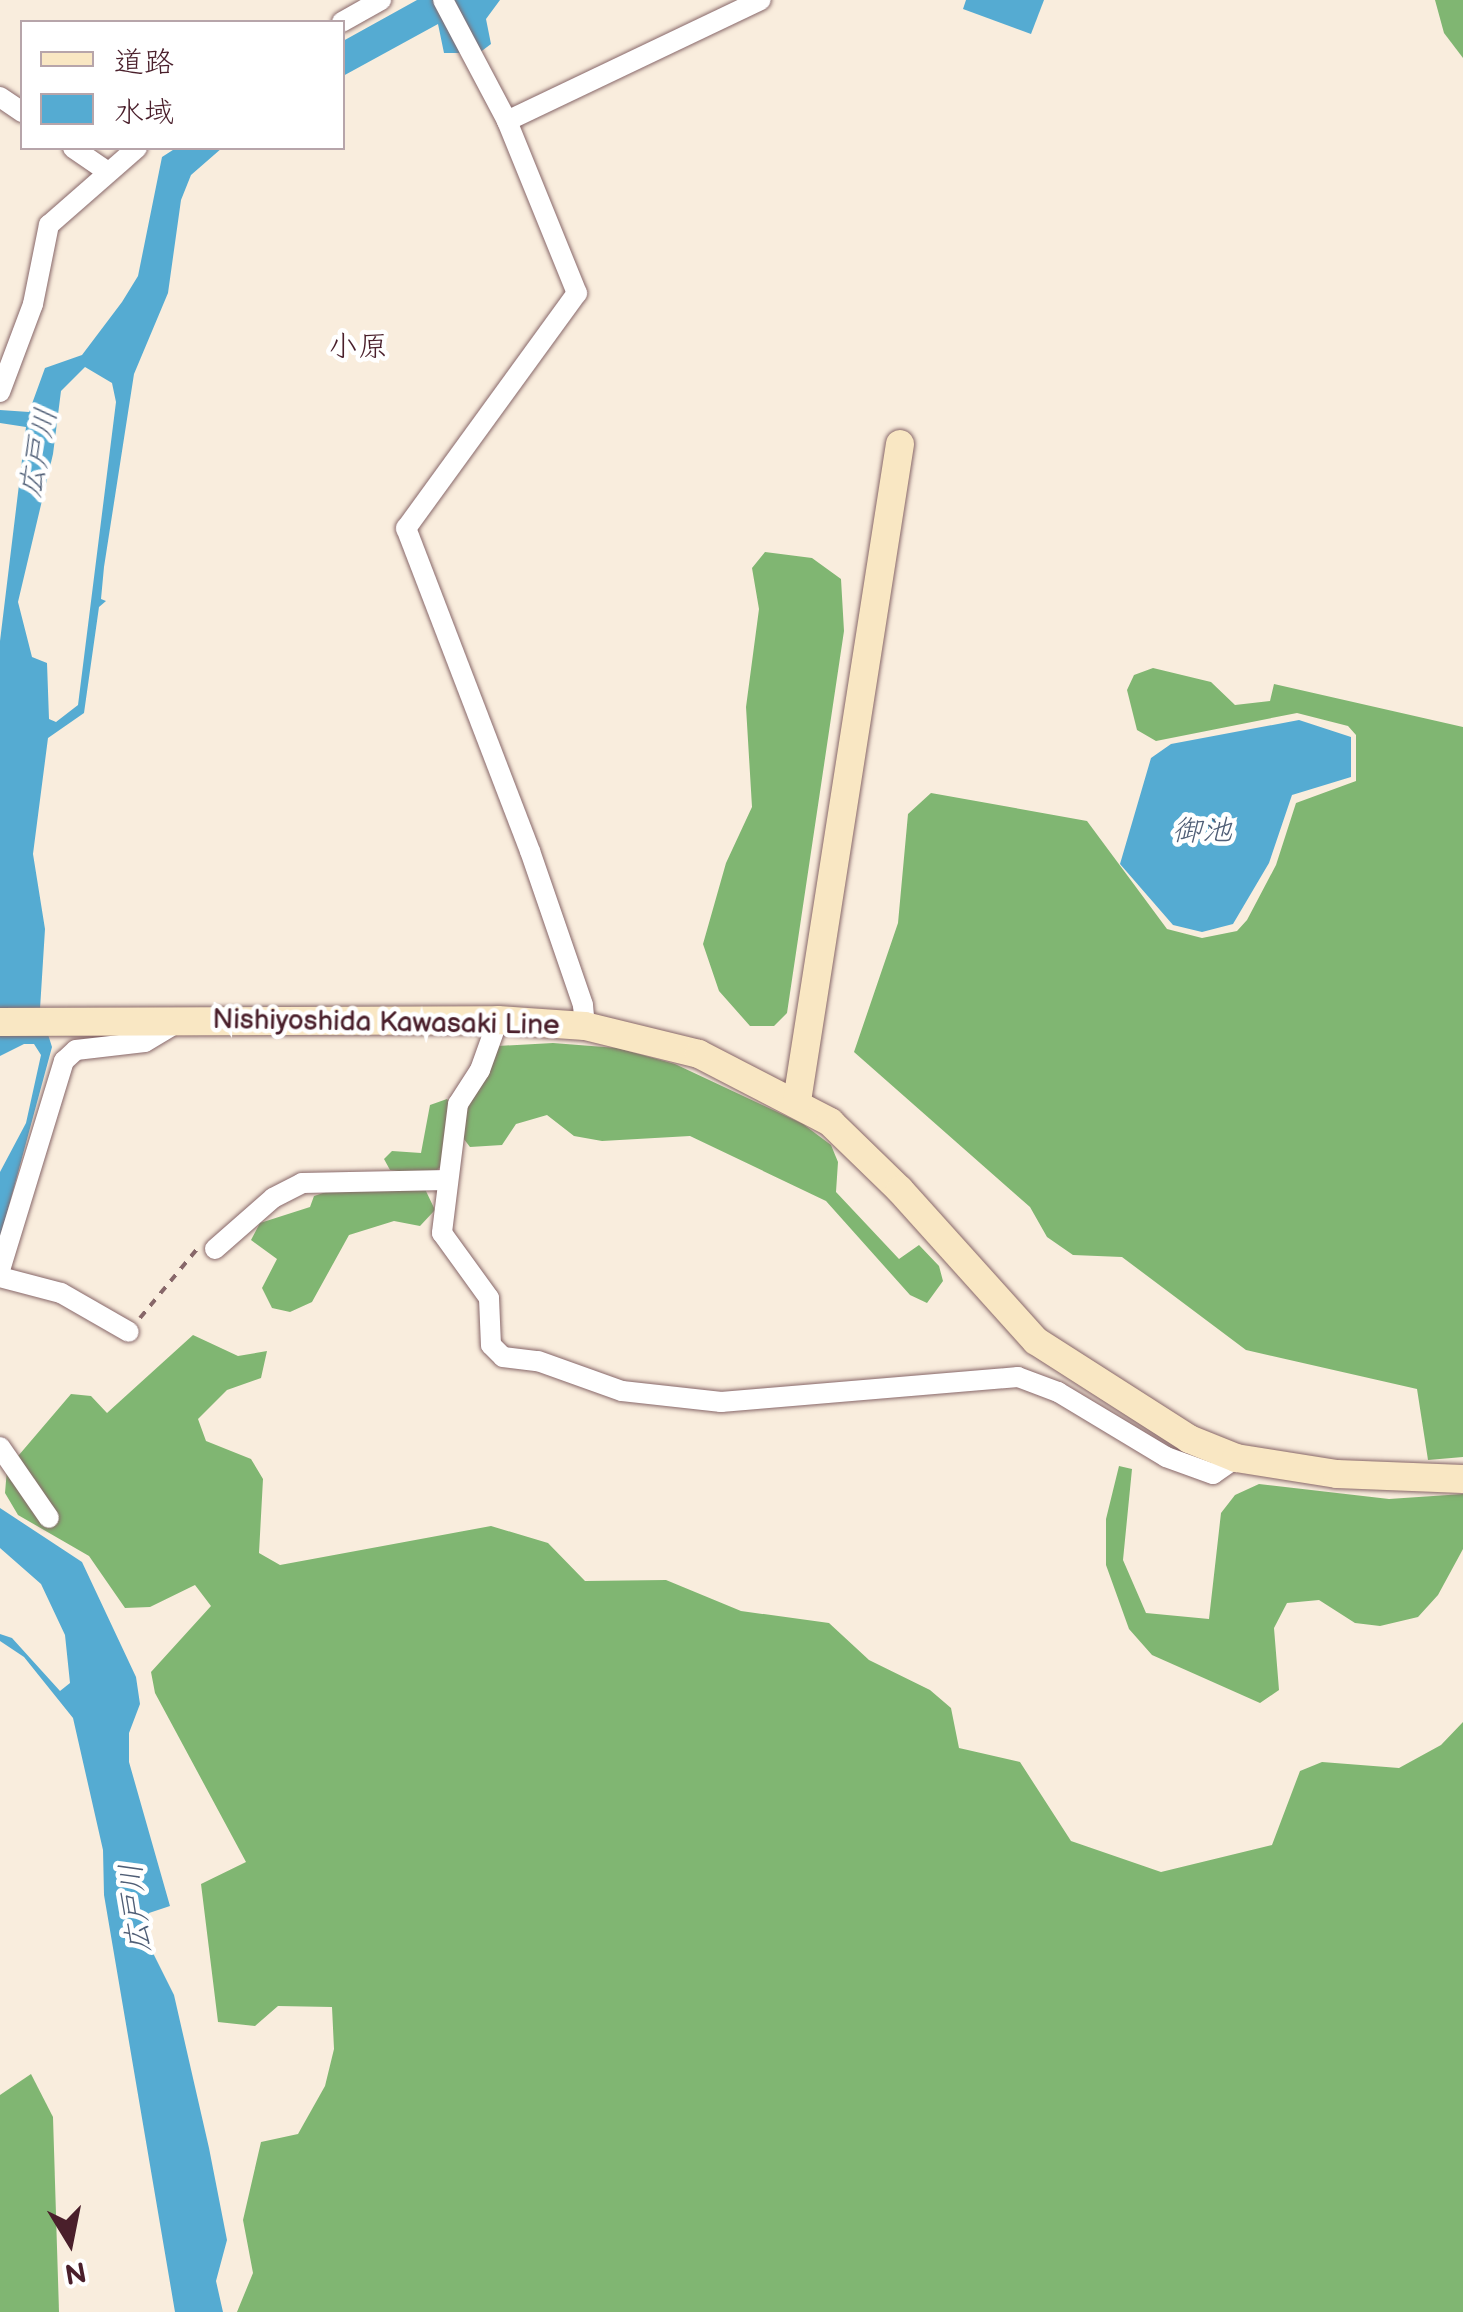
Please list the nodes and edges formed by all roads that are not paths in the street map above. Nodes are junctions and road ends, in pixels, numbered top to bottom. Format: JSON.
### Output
{"nodes":[{"id":1,"x":381,"y":0,"type":"edge"},
{"id":2,"x":443,"y":0,"type":"edge"},
{"id":3,"x":761,"y":0,"type":"edge"},
{"id":4,"x":345,"y":20,"type":"edge"},
{"id":5,"x":508,"y":121,"type":"junction"},
{"id":6,"x":77,"y":150,"type":"edge"},
{"id":7,"x":135,"y":150,"type":"edge"},
{"id":8,"x":108,"y":172,"type":"junction"},
{"id":9,"x":0,"y":392,"type":"edge"},
{"id":10,"x":900,"y":444,"type":"dead end"},
{"id":11,"x":498,"y":1020,"type":"junction"},
{"id":12,"x":180,"y":1021,"type":"junction"},
{"id":13,"x":0,"y":1022,"type":"edge"},
{"id":14,"x":584,"y":1026,"type":"junction"},
{"id":15,"x":798,"y":1102,"type":"junction"},
{"id":16,"x":446,"y":1180,"type":"junction"},
{"id":17,"x":215,"y":1248,"type":"road end"},
{"id":18,"x":0,"y":1274,"type":"edge"},
{"id":19,"x":130,"y":1332,"type":"road end"},
{"id":20,"x":0,"y":1447,"type":"edge"},
{"id":21,"x":1236,"y":1458,"type":"junction"},
{"id":22,"x":1463,"y":1479,"type":"edge"},
{"id":23,"x":49,"y":1518,"type":"dead end"}],
"edges":[{"from":1,"to":4,"type":"street"},
{"from":2,"to":5,"type":"street"},
{"from":3,"to":5,"type":"street"},
{"from":5,"to":14,"type":"street"},
{"from":6,"to":8,"type":"street"},
{"from":7,"to":8,"type":"street"},
{"from":8,"to":9,"type":"street"},
{"from":10,"to":15,"type":"main road"},
{"from":11,"to":12,"type":"main road","name":"Nishiyoshida Kawasaki Line"},
{"from":11,"to":14,"type":"main road","name":"Nishiyoshida Kawasaki Line"},
{"from":11,"to":16,"type":"street"},
{"from":12,"to":13,"type":"main road","name":"Nishiyoshida Kawasaki Line"},
{"from":12,"to":18,"type":"street"},
{"from":14,"to":15,"type":"main road","name":"Nishiyoshida Kawasaki Line"},
{"from":15,"to":21,"type":"main road","name":"Nishiyoshida Kawasaki Line"},
{"from":16,"to":17,"type":"street"},
{"from":16,"to":21,"type":"street"},
{"from":18,"to":19,"type":"street"},
{"from":20,"to":23,"type":"street"},
{"from":21,"to":22,"type":"main road","name":"Nishiyoshida Kawasaki Line"}]}
